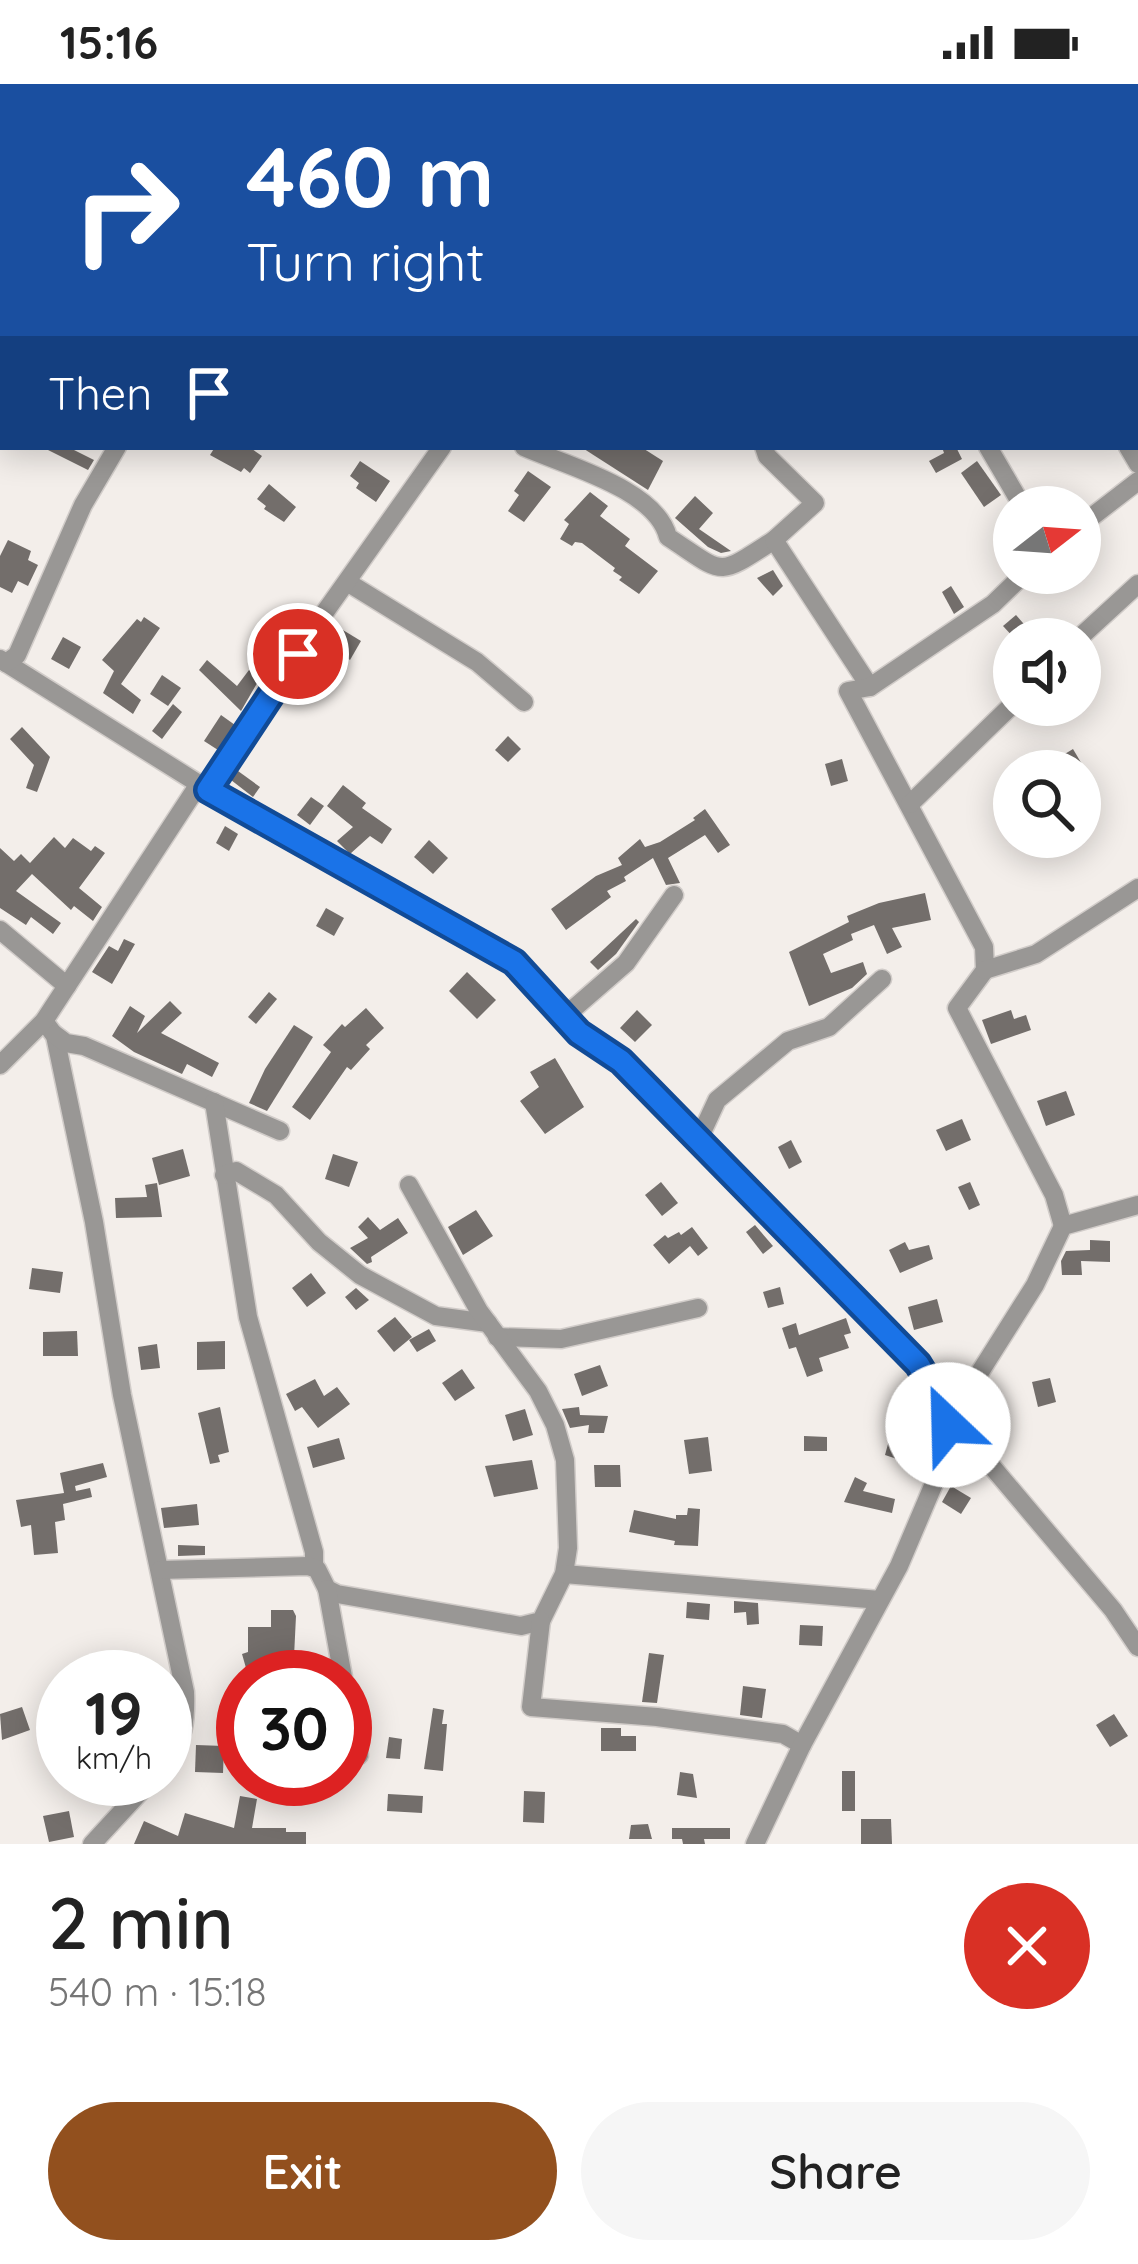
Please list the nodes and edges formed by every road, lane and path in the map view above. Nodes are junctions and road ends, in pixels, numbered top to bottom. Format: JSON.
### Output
{"nodes":[{"id":1,"x":115,"y":450,"type":"edge"},
{"id":2,"x":440,"y":450,"type":"edge"},
{"id":3,"x":531,"y":450,"type":"edge"},
{"id":4,"x":765,"y":450,"type":"edge"},
{"id":5,"x":990,"y":450,"type":"edge"},
{"id":6,"x":1138,"y":481,"type":"edge"},
{"id":7,"x":1011,"y":486,"type":"edge"},
{"id":8,"x":1101,"y":510,"type":"edge"},
{"id":9,"x":774,"y":540,"type":"junction"},
{"id":10,"x":346,"y":582,"type":"junction"},
{"id":11,"x":1138,"y":584,"type":"edge"},
{"id":12,"x":1003,"y":594,"type":"edge"},
{"id":13,"x":1101,"y":618,"type":"edge"},
{"id":14,"x":3,"y":661,"type":"edge"},
{"id":15,"x":870,"y":687,"type":"junction"},
{"id":16,"x":524,"y":702,"type":"dead end"},
{"id":17,"x":993,"y":723,"type":"edge"},
{"id":18,"x":204,"y":787,"type":"junction"},
{"id":19,"x":910,"y":804,"type":"junction"},
{"id":20,"x":1138,"y":888,"type":"edge"},
{"id":21,"x":674,"y":895,"type":"dead end"},
{"id":22,"x":0,"y":930,"type":"edge"},
{"id":23,"x":985,"y":970,"type":"junction"},
{"id":24,"x":882,"y":979,"type":"dead end"},
{"id":25,"x":67,"y":986,"type":"junction"},
{"id":26,"x":565,"y":1016,"type":"junction"},
{"id":27,"x":49,"y":1027,"type":"junction"},
{"id":28,"x":0,"y":1065,"type":"edge"},
{"id":29,"x":214,"y":1102,"type":"junction"},
{"id":30,"x":280,"y":1131,"type":"dead end"},
{"id":31,"x":698,"y":1141,"type":"junction"},
{"id":32,"x":224,"y":1175,"type":"junction"},
{"id":33,"x":409,"y":1185,"type":"dead end"},
{"id":34,"x":1138,"y":1205,"type":"edge"},
{"id":35,"x":1063,"y":1226,"type":"junction"},
{"id":36,"x":698,"y":1308,"type":"dead end"},
{"id":37,"x":492,"y":1330,"type":"junction"},
{"id":38,"x":951,"y":1418,"type":"junction"},
{"id":39,"x":314,"y":1568,"type":"junction"},
{"id":40,"x":160,"y":1570,"type":"junction"},
{"id":41,"x":564,"y":1574,"type":"junction"},
{"id":42,"x":327,"y":1589,"type":"junction"},
{"id":43,"x":880,"y":1600,"type":"junction"},
{"id":44,"x":541,"y":1621,"type":"junction"},
{"id":45,"x":1138,"y":1647,"type":"edge"},
{"id":46,"x":175,"y":1650,"type":"edge"},
{"id":47,"x":338,"y":1650,"type":"edge"},
{"id":48,"x":802,"y":1744,"type":"junction"},
{"id":49,"x":127,"y":1806,"type":"edge"},
{"id":50,"x":92,"y":1844,"type":"edge"},
{"id":51,"x":755,"y":1844,"type":"edge"}],
"edges":[{"from":1,"to":14,"type":"street"},
{"from":2,"to":10,"type":"street"},
{"from":3,"to":9,"type":"street"},
{"from":4,"to":9,"type":"street"},
{"from":5,"to":7,"type":"street"},
{"from":6,"to":8,"type":"street"},
{"from":9,"to":15,"type":"street"},
{"from":10,"to":16,"type":"street"},
{"from":10,"to":18,"type":"street"},
{"from":11,"to":13,"type":"street"},
{"from":12,"to":15,"type":"street"},
{"from":14,"to":18,"type":"street"},
{"from":15,"to":19,"type":"street"},
{"from":17,"to":19,"type":"street"},
{"from":18,"to":25,"type":"street"},
{"from":18,"to":26,"type":"street"},
{"from":19,"to":23,"type":"street"},
{"from":20,"to":23,"type":"street"},
{"from":21,"to":26,"type":"street"},
{"from":22,"to":25,"type":"street"},
{"from":23,"to":35,"type":"street"},
{"from":24,"to":31,"type":"street"},
{"from":25,"to":27,"type":"street"},
{"from":26,"to":31,"type":"street"},
{"from":27,"to":28,"type":"street"},
{"from":27,"to":29,"type":"street"},
{"from":27,"to":40,"type":"street"},
{"from":29,"to":30,"type":"street"},
{"from":29,"to":32,"type":"street"},
{"from":31,"to":38,"type":"street"},
{"from":32,"to":37,"type":"street"},
{"from":32,"to":39,"type":"street"},
{"from":33,"to":37,"type":"street"},
{"from":34,"to":35,"type":"street"},
{"from":35,"to":38,"type":"street"},
{"from":36,"to":37,"type":"street"},
{"from":37,"to":41,"type":"street"},
{"from":38,"to":43,"type":"street"},
{"from":38,"to":45,"type":"street"},
{"from":39,"to":40,"type":"street"},
{"from":39,"to":42,"type":"street"},
{"from":40,"to":46,"type":"street"},
{"from":41,"to":43,"type":"street"},
{"from":41,"to":44,"type":"street"},
{"from":42,"to":44,"type":"street"},
{"from":42,"to":47,"type":"street"},
{"from":43,"to":48,"type":"street"},
{"from":44,"to":48,"type":"street"},
{"from":48,"to":51,"type":"street"},
{"from":49,"to":50,"type":"street"}]}
